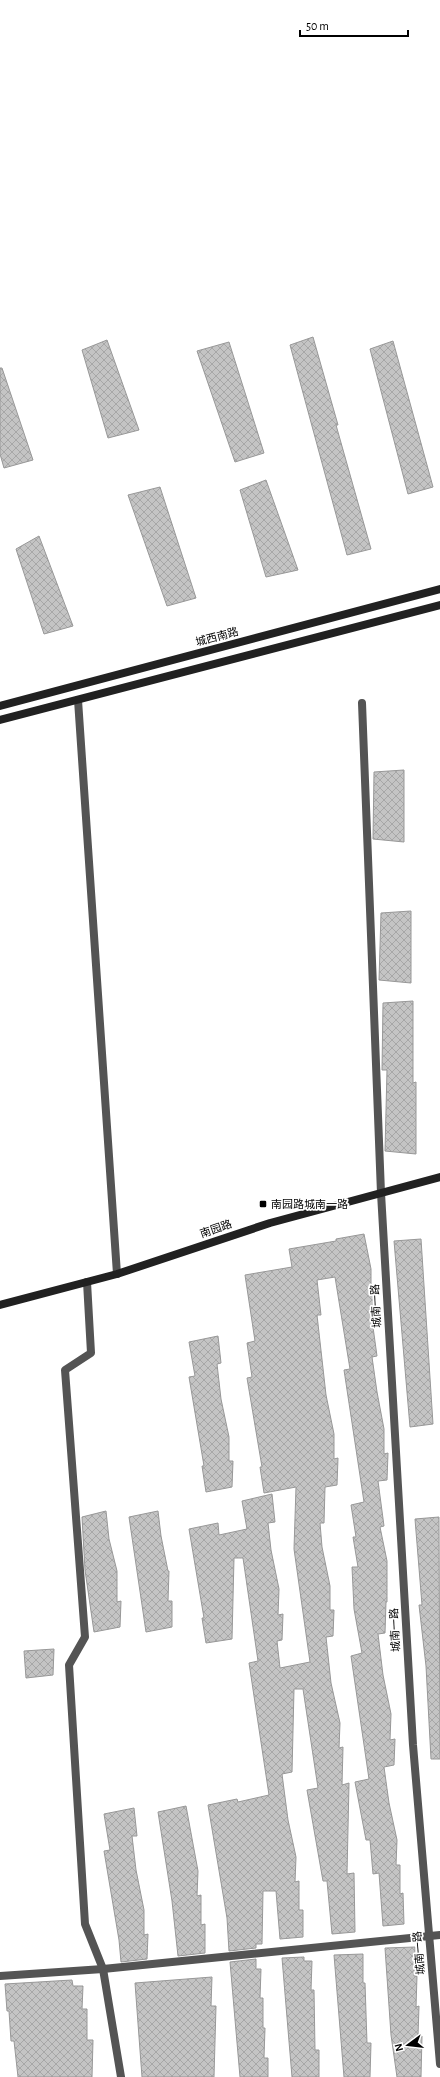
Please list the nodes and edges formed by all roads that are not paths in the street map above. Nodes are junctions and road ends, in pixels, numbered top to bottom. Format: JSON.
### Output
{"nodes":[{"id":1,"x":440,"y":589,"type":"edge"},
{"id":2,"x":440,"y":605,"type":"edge"},
{"id":3,"x":78,"y":700,"type":"junction"},
{"id":4,"x":362,"y":703,"type":"dead end"},
{"id":5,"x":0,"y":706,"type":"edge"},
{"id":6,"x":0,"y":720,"type":"edge"},
{"id":7,"x":440,"y":1177,"type":"edge"},
{"id":8,"x":381,"y":1193,"type":"junction"},
{"id":9,"x":117,"y":1274,"type":"junction"},
{"id":10,"x":87,"y":1282,"type":"junction"},
{"id":11,"x":0,"y":1305,"type":"edge"},
{"id":12,"x":440,"y":1935,"type":"edge"},
{"id":13,"x":428,"y":1937,"type":"junction"},
{"id":14,"x":104,"y":1969,"type":"junction"},
{"id":15,"x":0,"y":1976,"type":"edge"},
{"id":16,"x":440,"y":2064,"type":"edge"},
{"id":17,"x":121,"y":2077,"type":"edge"}],
"edges":[{"from":1,"to":5,"type":"main road","name":"城西南路"},
{"from":2,"to":3,"type":"main road"},
{"from":3,"to":6,"type":"main road"},
{"from":3,"to":9,"type":"street"},
{"from":4,"to":8,"type":"street","name":"城南一路"},
{"from":7,"to":8,"type":"main road","name":"南园路"},
{"from":8,"to":9,"type":"main road","name":"南园路"},
{"from":8,"to":13,"type":"street","name":"城南一路"},
{"from":9,"to":10,"type":"main road","name":"南园路"},
{"from":10,"to":11,"type":"main road","name":"南园路"},
{"from":10,"to":14,"type":"street"},
{"from":12,"to":13,"type":"street"},
{"from":13,"to":14,"type":"street"},
{"from":13,"to":16,"type":"street","name":"城南一路"},
{"from":14,"to":15,"type":"street"},
{"from":14,"to":17,"type":"street"}]}
